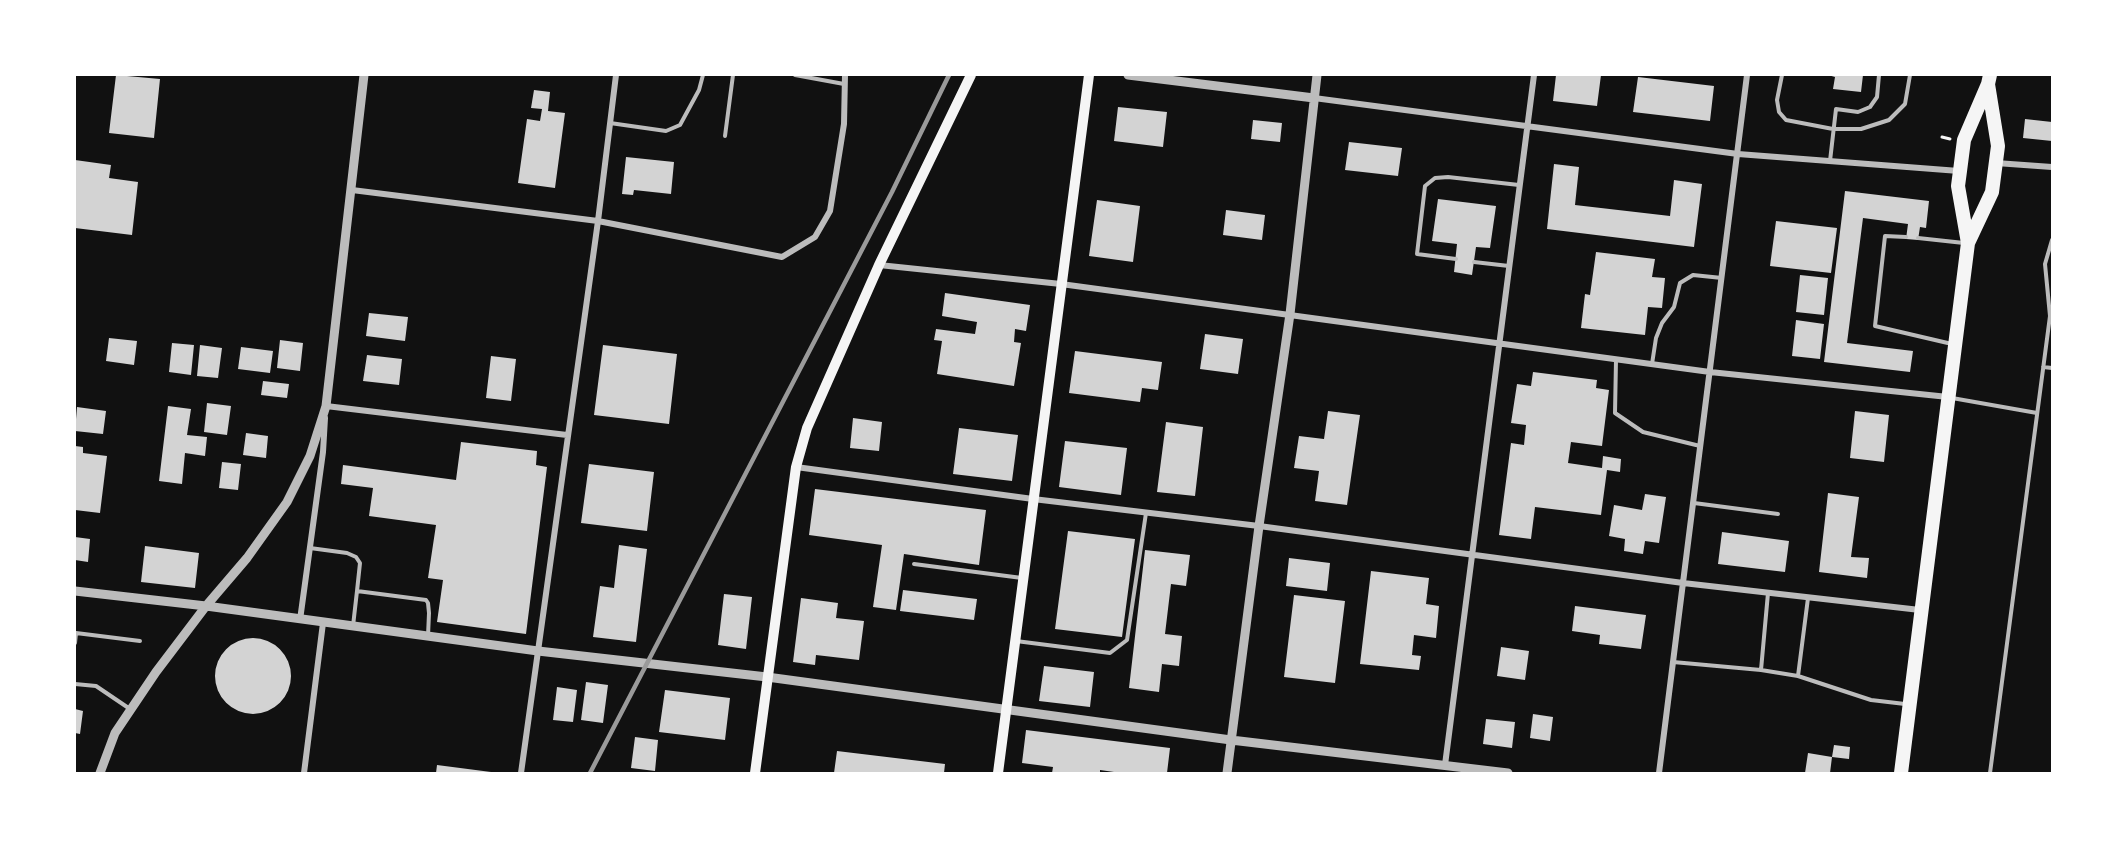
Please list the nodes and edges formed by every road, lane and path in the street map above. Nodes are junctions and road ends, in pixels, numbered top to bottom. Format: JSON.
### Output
{"nodes":[{"id":1,"x":364,"y":75,"type":"edge"},
{"id":2,"x":616,"y":75,"type":"edge"},
{"id":3,"x":703,"y":75,"type":"edge"},
{"id":4,"x":733,"y":75,"type":"edge"},
{"id":5,"x":795,"y":75,"type":"edge"},
{"id":6,"x":845,"y":75,"type":"edge"},
{"id":7,"x":971,"y":75,"type":"edge"},
{"id":8,"x":1089,"y":75,"type":"edge"},
{"id":9,"x":1128,"y":75,"type":"edge"},
{"id":10,"x":1317,"y":75,"type":"edge"},
{"id":11,"x":1534,"y":75,"type":"edge"},
{"id":12,"x":1747,"y":75,"type":"edge"},
{"id":13,"x":1782,"y":75,"type":"edge"},
{"id":14,"x":1879,"y":75,"type":"edge"},
{"id":15,"x":1910,"y":75,"type":"edge"},
{"id":16,"x":1989,"y":80,"type":"edge"},
{"id":17,"x":845,"y":84,"type":"junction"},
{"id":18,"x":1314,"y":98,"type":"junction"},
{"id":19,"x":610,"y":123,"type":"junction"},
{"id":20,"x":1527,"y":126,"type":"junction"},
{"id":21,"x":1833,"y":129,"type":"junction"},
{"id":22,"x":725,"y":136,"type":"dead end"},
{"id":23,"x":1738,"y":154,"type":"junction"},
{"id":24,"x":1830,"y":161,"type":"junction"},
{"id":25,"x":1996,"y":163,"type":"junction"},
{"id":26,"x":2052,"y":167,"type":"edge"},
{"id":27,"x":1960,"y":171,"type":"junction"},
{"id":28,"x":1519,"y":185,"type":"junction"},
{"id":29,"x":352,"y":190,"type":"junction"},
{"id":30,"x":598,"y":221,"type":"junction"},
{"id":31,"x":1906,"y":237,"type":"dead end"},
{"id":32,"x":1918,"y":238,"type":"dead end"},
{"id":33,"x":2052,"y":240,"type":"edge"},
{"id":34,"x":1968,"y":243,"type":"junction"},
{"id":35,"x":1456,"y":259,"type":"dead end"},
{"id":36,"x":1474,"y":262,"type":"dead end"},
{"id":37,"x":879,"y":265,"type":"junction"},
{"id":38,"x":1509,"y":266,"type":"junction"},
{"id":39,"x":1722,"y":278,"type":"junction"},
{"id":40,"x":1061,"y":284,"type":"junction"},
{"id":41,"x":1290,"y":314,"type":"junction"},
{"id":42,"x":2051,"y":317,"type":"edge"},
{"id":43,"x":1499,"y":343,"type":"junction"},
{"id":44,"x":1955,"y":344,"type":"junction"},
{"id":45,"x":1616,"y":359,"type":"junction"},
{"id":46,"x":1652,"y":364,"type":"junction"},
{"id":47,"x":2043,"y":367,"type":"junction"},
{"id":48,"x":2052,"y":368,"type":"edge"},
{"id":49,"x":1710,"y":372,"type":"junction"},
{"id":50,"x":1948,"y":397,"type":"junction"},
{"id":51,"x":326,"y":406,"type":"junction"},
{"id":52,"x":2037,"y":413,"type":"junction"},
{"id":53,"x":567,"y":435,"type":"junction"},
{"id":54,"x":1701,"y":446,"type":"junction"},
{"id":55,"x":796,"y":467,"type":"junction"},
{"id":56,"x":1033,"y":499,"type":"junction"},
{"id":57,"x":1694,"y":503,"type":"junction"},
{"id":58,"x":1146,"y":512,"type":"junction"},
{"id":59,"x":1778,"y":514,"type":"dead end"},
{"id":60,"x":1259,"y":525,"type":"junction"},
{"id":61,"x":310,"y":548,"type":"junction"},
{"id":62,"x":1472,"y":555,"type":"junction"},
{"id":63,"x":914,"y":564,"type":"dead end"},
{"id":64,"x":1023,"y":578,"type":"junction"},
{"id":65,"x":1683,"y":583,"type":"junction"},
{"id":66,"x":75,"y":591,"type":"edge"},
{"id":67,"x":357,"y":591,"type":"junction"},
{"id":68,"x":1768,"y":592,"type":"junction"},
{"id":69,"x":1808,"y":598,"type":"junction"},
{"id":70,"x":206,"y":606,"type":"junction"},
{"id":71,"x":1921,"y":610,"type":"junction"},
{"id":72,"x":300,"y":620,"type":"junction"},
{"id":73,"x":323,"y":623,"type":"junction"},
{"id":74,"x":353,"y":627,"type":"junction"},
{"id":75,"x":76,"y":633,"type":"edge"},
{"id":76,"x":428,"y":636,"type":"junction"},
{"id":77,"x":140,"y":641,"type":"dead end"},
{"id":78,"x":1015,"y":641,"type":"junction"},
{"id":79,"x":75,"y":643,"type":"edge"},
{"id":80,"x":538,"y":651,"type":"junction"},
{"id":81,"x":1673,"y":662,"type":"junction"},
{"id":82,"x":1761,"y":670,"type":"junction"},
{"id":83,"x":767,"y":676,"type":"junction"},
{"id":84,"x":1798,"y":676,"type":"junction"},
{"id":85,"x":75,"y":684,"type":"edge"},
{"id":86,"x":1909,"y":705,"type":"junction"},
{"id":87,"x":131,"y":709,"type":"junction"},
{"id":88,"x":1007,"y":709,"type":"junction"},
{"id":89,"x":1231,"y":740,"type":"junction"},
{"id":90,"x":1445,"y":765,"type":"junction"},
{"id":91,"x":100,"y":773,"type":"edge"},
{"id":92,"x":304,"y":773,"type":"edge"},
{"id":93,"x":521,"y":773,"type":"edge"},
{"id":94,"x":755,"y":773,"type":"edge"},
{"id":95,"x":998,"y":773,"type":"edge"},
{"id":96,"x":1227,"y":773,"type":"edge"},
{"id":97,"x":1508,"y":773,"type":"edge"},
{"id":98,"x":1659,"y":773,"type":"edge"},
{"id":99,"x":1901,"y":773,"type":"edge"},
{"id":100,"x":1990,"y":773,"type":"edge"}],
"edges":[{"from":1,"to":29,"type":"street"},
{"from":2,"to":19,"type":"street"},
{"from":3,"to":19,"type":"lane"},
{"from":4,"to":22,"type":"lane"},
{"from":5,"to":17,"type":"lane"},
{"from":6,"to":17,"type":"street"},
{"from":7,"to":37,"type":"main road"},
{"from":8,"to":40,"type":"main road"},
{"from":9,"to":18,"type":"street"},
{"from":10,"to":18,"type":"street"},
{"from":11,"to":20,"type":"street"},
{"from":12,"to":23,"type":"street"},
{"from":13,"to":21,"type":"lane"},
{"from":14,"to":21,"type":"lane"},
{"from":15,"to":21,"type":"lane"},
{"from":16,"to":25,"type":"highway"},
{"from":16,"to":27,"type":"highway"},
{"from":17,"to":30,"type":"street"},
{"from":18,"to":20,"type":"street"},
{"from":18,"to":41,"type":"street"},
{"from":19,"to":30,"type":"street"},
{"from":20,"to":23,"type":"street"},
{"from":20,"to":28,"type":"street"},
{"from":21,"to":24,"type":"lane"},
{"from":23,"to":24,"type":"street"},
{"from":23,"to":39,"type":"street"},
{"from":24,"to":27,"type":"street"},
{"from":25,"to":26,"type":"street"},
{"from":25,"to":34,"type":"highway"},
{"from":27,"to":34,"type":"highway"},
{"from":28,"to":35,"type":"lane"},
{"from":28,"to":38,"type":"street"},
{"from":29,"to":30,"type":"street"},
{"from":29,"to":51,"type":"street"},
{"from":30,"to":53,"type":"street"},
{"from":31,"to":44,"type":"lane"},
{"from":32,"to":34,"type":"lane"},
{"from":33,"to":42,"type":"lane"},
{"from":34,"to":44,"type":"highway"},
{"from":36,"to":38,"type":"lane"},
{"from":37,"to":40,"type":"street"},
{"from":37,"to":55,"type":"main road"},
{"from":38,"to":43,"type":"street"},
{"from":39,"to":46,"type":"lane"},
{"from":39,"to":49,"type":"street"},
{"from":40,"to":41,"type":"street"},
{"from":40,"to":56,"type":"main road"},
{"from":41,"to":43,"type":"street"},
{"from":41,"to":60,"type":"street"},
{"from":42,"to":47,"type":"lane"},
{"from":43,"to":45,"type":"street"},
{"from":43,"to":62,"type":"street"},
{"from":44,"to":50,"type":"highway"},
{"from":45,"to":46,"type":"street"},
{"from":45,"to":54,"type":"lane"},
{"from":46,"to":49,"type":"street"},
{"from":47,"to":48,"type":"lane"},
{"from":47,"to":52,"type":"lane"},
{"from":49,"to":50,"type":"street"},
{"from":49,"to":54,"type":"street"},
{"from":50,"to":52,"type":"lane"},
{"from":50,"to":71,"type":"highway"},
{"from":51,"to":53,"type":"street"},
{"from":51,"to":61,"type":"street"},
{"from":51,"to":70,"type":"street"},
{"from":52,"to":100,"type":"lane"},
{"from":53,"to":80,"type":"street"},
{"from":54,"to":57,"type":"street"},
{"from":55,"to":56,"type":"street"},
{"from":55,"to":83,"type":"main road"},
{"from":56,"to":58,"type":"street"},
{"from":56,"to":64,"type":"main road"},
{"from":57,"to":59,"type":"lane"},
{"from":57,"to":65,"type":"street"},
{"from":58,"to":60,"type":"street"},
{"from":58,"to":78,"type":"lane"},
{"from":60,"to":62,"type":"street"},
{"from":60,"to":89,"type":"street"},
{"from":61,"to":67,"type":"lane"},
{"from":61,"to":72,"type":"street"},
{"from":62,"to":65,"type":"street"},
{"from":62,"to":90,"type":"street"},
{"from":63,"to":64,"type":"lane"},
{"from":64,"to":78,"type":"main road"},
{"from":65,"to":68,"type":"street"},
{"from":65,"to":81,"type":"street"},
{"from":66,"to":70,"type":"street"},
{"from":67,"to":74,"type":"lane"},
{"from":67,"to":76,"type":"lane"},
{"from":68,"to":69,"type":"street"},
{"from":68,"to":82,"type":"lane"},
{"from":69,"to":71,"type":"street"},
{"from":69,"to":84,"type":"lane"},
{"from":70,"to":72,"type":"street"},
{"from":70,"to":87,"type":"street"},
{"from":71,"to":86,"type":"highway"},
{"from":72,"to":73,"type":"street"},
{"from":73,"to":74,"type":"street"},
{"from":73,"to":92,"type":"street"},
{"from":74,"to":76,"type":"street"},
{"from":75,"to":77,"type":"lane"},
{"from":75,"to":79,"type":"lane"},
{"from":76,"to":80,"type":"street"},
{"from":78,"to":88,"type":"main road"},
{"from":80,"to":83,"type":"street"},
{"from":80,"to":93,"type":"street"},
{"from":81,"to":82,"type":"lane"},
{"from":81,"to":98,"type":"street"},
{"from":82,"to":84,"type":"lane"},
{"from":83,"to":88,"type":"street"},
{"from":83,"to":94,"type":"main road"},
{"from":84,"to":86,"type":"lane"},
{"from":85,"to":87,"type":"lane"},
{"from":86,"to":99,"type":"highway"},
{"from":87,"to":91,"type":"street"},
{"from":88,"to":89,"type":"street"},
{"from":88,"to":95,"type":"main road"},
{"from":89,"to":90,"type":"street"},
{"from":89,"to":96,"type":"street"},
{"from":90,"to":97,"type":"street"}]}
